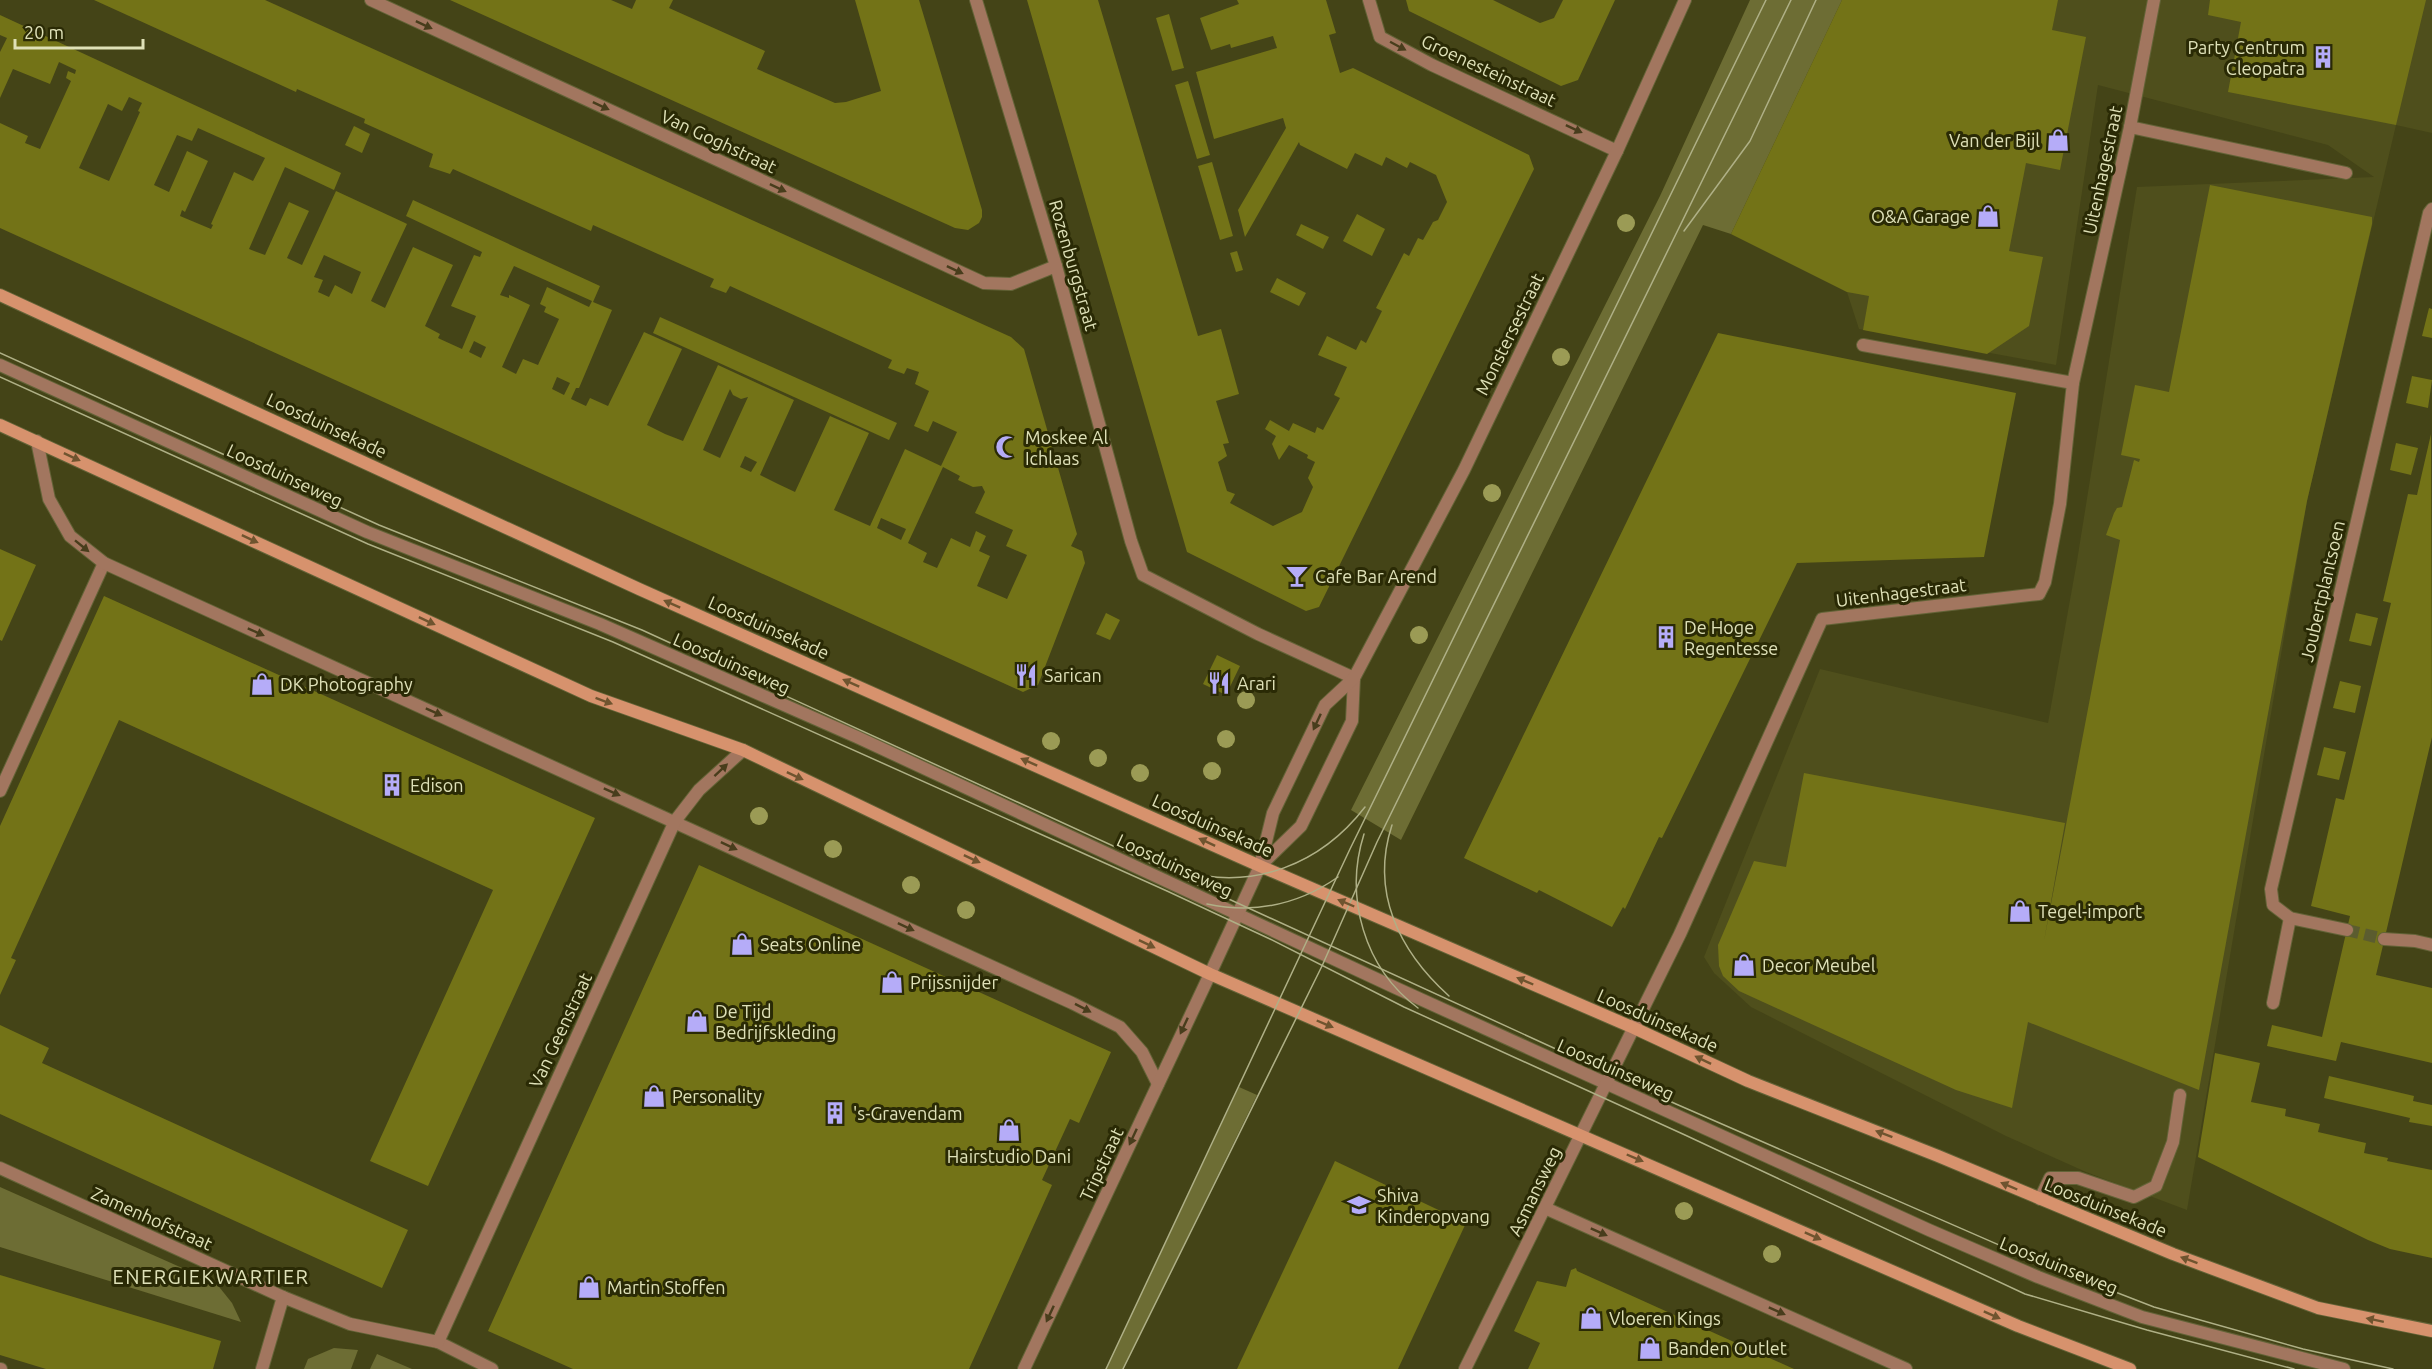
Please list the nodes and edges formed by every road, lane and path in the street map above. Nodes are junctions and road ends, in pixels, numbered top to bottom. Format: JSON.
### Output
{"nodes":[{"id":1,"x":370,"y":0,"type":"edge"},
{"id":2,"x":976,"y":0,"type":"edge"},
{"id":3,"x":1369,"y":0,"type":"edge"},
{"id":4,"x":1685,"y":0,"type":"edge"},
{"id":5,"x":2154,"y":0,"type":"edge"},
{"id":6,"x":389,"y":4,"type":"edge"},
{"id":7,"x":2130,"y":127,"type":"junction"},
{"id":8,"x":1617,"y":151,"type":"junction"},
{"id":9,"x":2346,"y":173,"type":"dead end"},
{"id":10,"x":2432,"y":209,"type":"edge"},
{"id":11,"x":1056,"y":266,"type":"junction"},
{"id":12,"x":0,"y":295,"type":"edge"},
{"id":13,"x":1863,"y":345,"type":"dead end"},
{"id":14,"x":0,"y":365,"type":"edge"},
{"id":15,"x":2073,"y":383,"type":"junction"},
{"id":16,"x":0,"y":425,"type":"edge"},
{"id":17,"x":37,"y":441,"type":"junction"},
{"id":18,"x":104,"y":563,"type":"junction"},
{"id":19,"x":1354,"y":678,"type":"junction"},
{"id":20,"x":742,"y":750,"type":"junction"},
{"id":21,"x":0,"y":791,"type":"edge"},
{"id":22,"x":675,"y":821,"type":"junction"},
{"id":23,"x":1260,"y":866,"type":"junction"},
{"id":24,"x":1237,"y":915,"type":"junction"},
{"id":25,"x":2290,"y":918,"type":"junction"},
{"id":26,"x":2347,"y":930,"type":"tunnel mouth"},
{"id":27,"x":2384,"y":939,"type":"tunnel mouth"},
{"id":28,"x":2432,"y":945,"type":"edge"},
{"id":29,"x":1210,"y":974,"type":"junction"},
{"id":30,"x":2273,"y":1003,"type":"dead end"},
{"id":31,"x":1634,"y":1028,"type":"junction"},
{"id":32,"x":1158,"y":1084,"type":"junction"},
{"id":33,"x":1606,"y":1084,"type":"junction"},
{"id":34,"x":2180,"y":1095,"type":"dead end"},
{"id":35,"x":1581,"y":1135,"type":"junction"},
{"id":36,"x":0,"y":1168,"type":"edge"},
{"id":37,"x":2040,"y":1199,"type":"junction"},
{"id":38,"x":1545,"y":1209,"type":"junction"},
{"id":39,"x":283,"y":1298,"type":"junction"},
{"id":40,"x":2432,"y":1331,"type":"edge"},
{"id":41,"x":438,"y":1342,"type":"junction"},
{"id":42,"x":262,"y":1369,"type":"edge"},
{"id":43,"x":492,"y":1369,"type":"edge"},
{"id":44,"x":1024,"y":1369,"type":"edge"},
{"id":45,"x":1465,"y":1369,"type":"edge"},
{"id":46,"x":1906,"y":1369,"type":"edge"},
{"id":47,"x":2130,"y":1369,"type":"edge"},
{"id":48,"x":2344,"y":1369,"type":"edge"}],
"edges":[{"from":1,"to":6,"type":"street","name":"Van Goghstraat"},
{"from":2,"to":11,"type":"street","name":"Rozenburgstraat"},
{"from":3,"to":8,"type":"street","name":"Groenesteinstraat","one_way":true},
{"from":4,"to":8,"type":"street","name":"Monstersestraat"},
{"from":5,"to":7,"type":"street","name":"Uitenhagestraat"},
{"from":6,"to":11,"type":"street","name":"Van Goghstraat","one_way":true},
{"from":7,"to":9,"type":"street"},
{"from":7,"to":15,"type":"street","name":"Uitenhagestraat"},
{"from":8,"to":19,"type":"street","name":"Monstersestraat"},
{"from":10,"to":25,"type":"street","name":"Joubertplantsoen"},
{"from":11,"to":19,"type":"street","name":"Rozenburgstraat"},
{"from":23,"to":12,"type":"main road","name":"Loosduinsekade","one_way":true},
{"from":13,"to":15,"type":"street"},
{"from":14,"to":24,"type":"street","name":"Loosduinseweg"},
{"from":15,"to":31,"type":"street","name":"Uitenhagestraat"},
{"from":16,"to":17,"type":"main road"},
{"from":17,"to":18,"type":"street","one_way":true},
{"from":17,"to":20,"type":"main road","one_way":true},
{"from":18,"to":21,"type":"street"},
{"from":18,"to":22,"type":"street","one_way":true},
{"from":19,"to":23,"type":"street","name":"Monstersestraat","one_way":true},
{"from":19,"to":23,"type":"street","name":"Monstersestraat"},
{"from":22,"to":20,"type":"street","name":"Van Geenstraat","one_way":true},
{"from":20,"to":29,"type":"main road","one_way":true},
{"from":22,"to":32,"type":"street","one_way":true},
{"from":22,"to":41,"type":"street","name":"Van Geenstraat"},
{"from":23,"to":24,"type":"street","name":"Monstersestraat"},
{"from":31,"to":23,"type":"main road","name":"Loosduinsekade","one_way":true},
{"from":24,"to":29,"type":"street","name":"Monstersestraat"},
{"from":24,"to":33,"type":"street","name":"Loosduinseweg"},
{"from":25,"to":26,"type":"street"},
{"from":25,"to":30,"type":"street"},
{"from":27,"to":28,"type":"street"},
{"from":29,"to":32,"type":"street","name":"Tripstraat","one_way":true},
{"from":29,"to":35,"type":"main road","one_way":true},
{"from":31,"to":33,"type":"street","name":"Asmansweg"},
{"from":37,"to":31,"type":"main road","name":"Loosduinsekade","one_way":true},
{"from":32,"to":44,"type":"street","name":"Tripstraat","one_way":true},
{"from":33,"to":35,"type":"street","name":"Asmansweg"},
{"from":33,"to":48,"type":"street","name":"Loosduinseweg"},
{"from":34,"to":37,"type":"street"},
{"from":35,"to":38,"type":"street","name":"Asmansweg"},
{"from":35,"to":47,"type":"main road","one_way":true},
{"from":36,"to":39,"type":"street","name":"Zamenhofstraat"},
{"from":40,"to":37,"type":"main road","name":"Loosduinsekade","one_way":true},
{"from":38,"to":45,"type":"street","name":"Asmansweg"},
{"from":38,"to":46,"type":"street","one_way":true},
{"from":39,"to":41,"type":"street","name":"Zamenhofstraat"},
{"from":39,"to":42,"type":"street"},
{"from":41,"to":43,"type":"street","name":"Zamenhofstraat"}]}
